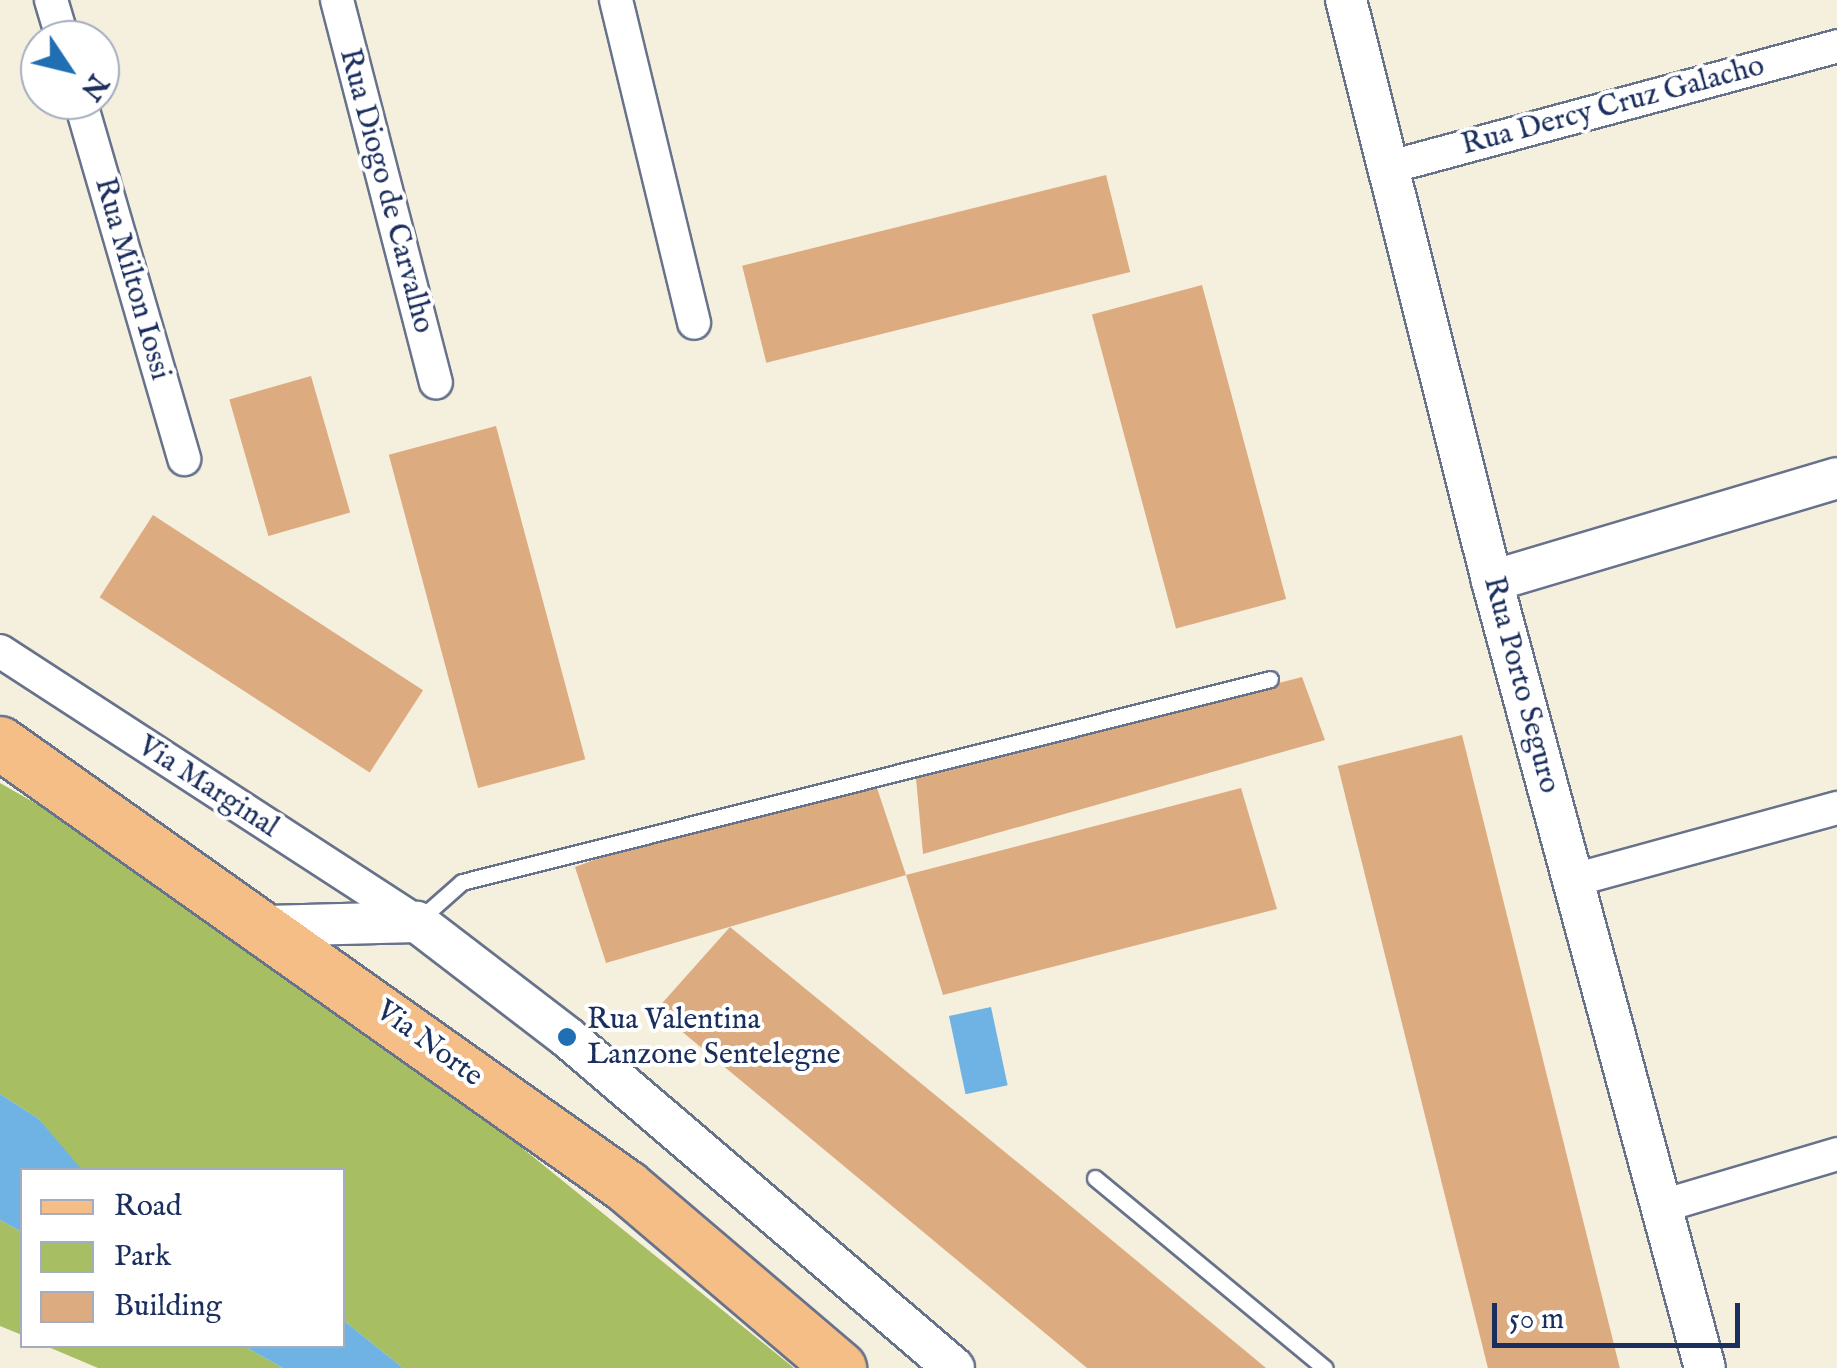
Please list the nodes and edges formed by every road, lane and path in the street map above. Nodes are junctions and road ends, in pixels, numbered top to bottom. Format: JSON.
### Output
{"nodes":[{"id":1,"x":336,"y":0,"type":"edge"},
{"id":2,"x":616,"y":0,"type":"edge"},
{"id":3,"x":1346,"y":0,"type":"edge"},
{"id":4,"x":1837,"y":46,"type":"edge"},
{"id":5,"x":86,"y":120,"type":"edge"},
{"id":6,"x":1390,"y":167,"type":"junction"},
{"id":7,"x":694,"y":323,"type":"dead end"},
{"id":8,"x":436,"y":382,"type":"dead end"},
{"id":9,"x":184,"y":458,"type":"dead end"},
{"id":10,"x":1837,"y":478,"type":"edge"},
{"id":11,"x":1492,"y":580,"type":"junction"},
{"id":12,"x":0,"y":651,"type":"edge"},
{"id":13,"x":1270,"y":679,"type":"dead end"},
{"id":14,"x":0,"y":742,"type":"edge"},
{"id":15,"x":1837,"y":808,"type":"edge"},
{"id":16,"x":1574,"y":880,"type":"junction"},
{"id":17,"x":417,"y":922,"type":"junction"},
{"id":18,"x":266,"y":926,"type":"junction"},
{"id":19,"x":1837,"y":1154,"type":"edge"},
{"id":20,"x":1095,"y":1178,"type":"dead end"},
{"id":21,"x":1662,"y":1206,"type":"junction"},
{"id":22,"x":840,"y":1368,"type":"edge"},
{"id":23,"x":954,"y":1368,"type":"edge"},
{"id":24,"x":1325,"y":1368,"type":"edge"},
{"id":25,"x":1706,"y":1368,"type":"edge"}],
"edges":[{"from":1,"to":8,"type":"street","name":"Rua Diogo de Carvalho"},
{"from":2,"to":7,"type":"street"},
{"from":3,"to":6,"type":"street","name":"Rua Porto Seguro"},
{"from":4,"to":6,"type":"street","name":"Rua Dercy Cruz Galacho"},
{"from":5,"to":9,"type":"street","name":"Rua Milton Iossi"},
{"from":6,"to":11,"type":"street","name":"Rua Porto Seguro"},
{"from":10,"to":11,"type":"street"},
{"from":11,"to":16,"type":"street","name":"Rua Porto Seguro"},
{"from":12,"to":17,"type":"street","name":"Via Marginal"},
{"from":13,"to":17,"type":"lane"},
{"from":14,"to":18,"type":"main road","name":"Via Norte"},
{"from":15,"to":16,"type":"street"},
{"from":16,"to":21,"type":"street","name":"Rua Porto Seguro"},
{"from":17,"to":18,"type":"street"},
{"from":17,"to":23,"type":"street"},
{"from":18,"to":22,"type":"main road","name":"Via Norte"},
{"from":19,"to":21,"type":"street"},
{"from":20,"to":24,"type":"lane"},
{"from":21,"to":25,"type":"street","name":"Rua Porto Seguro"}]}
